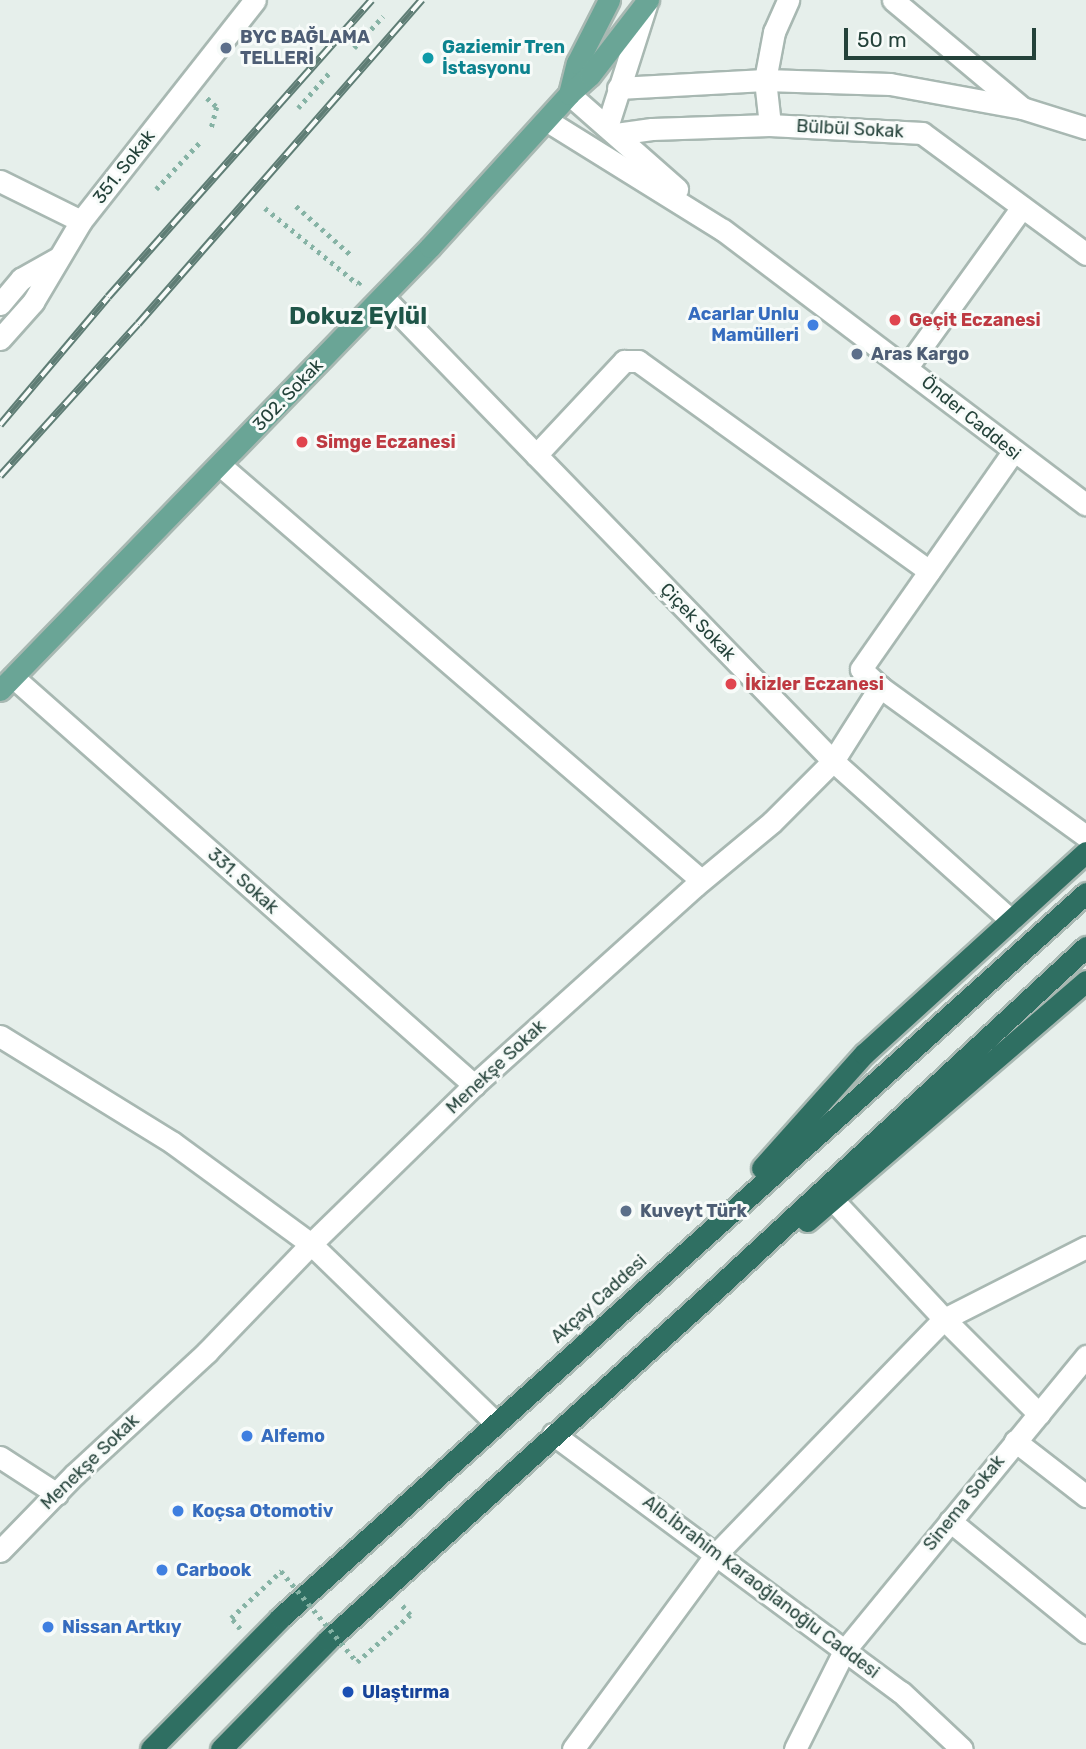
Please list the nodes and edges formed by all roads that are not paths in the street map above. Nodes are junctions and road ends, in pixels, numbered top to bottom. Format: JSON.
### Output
{"nodes":[{"id":1,"x":255,"y":0,"type":"edge"},
{"id":2,"x":609,"y":0,"type":"edge"},
{"id":3,"x":648,"y":0,"type":"edge"},
{"id":4,"x":788,"y":0,"type":"edge"},
{"id":5,"x":893,"y":0,"type":"edge"},
{"id":6,"x":920,"y":10,"type":"edge"},
{"id":7,"x":765,"y":80,"type":"junction"},
{"id":8,"x":618,"y":88,"type":"junction"},
{"id":9,"x":569,"y":94,"type":"junction"},
{"id":10,"x":1022,"y":108,"type":"junction"},
{"id":11,"x":546,"y":120,"type":"junction"},
{"id":12,"x":770,"y":125,"type":"junction"},
{"id":13,"x":1086,"y":128,"type":"edge"},
{"id":14,"x":612,"y":130,"type":"junction"},
{"id":15,"x":0,"y":181,"type":"edge"},
{"id":16,"x":1022,"y":207,"type":"junction"},
{"id":17,"x":81,"y":221,"type":"junction"},
{"id":18,"x":723,"y":230,"type":"junction"},
{"id":19,"x":1086,"y":254,"type":"edge"},
{"id":20,"x":60,"y":257,"type":"junction"},
{"id":21,"x":383,"y":297,"type":"junction"},
{"id":22,"x":0,"y":304,"type":"edge"},
{"id":23,"x":0,"y":340,"type":"edge"},
{"id":24,"x":907,"y":366,"type":"junction"},
{"id":25,"x":1013,"y":452,"type":"junction"},
{"id":26,"x":536,"y":455,"type":"junction"},
{"id":27,"x":220,"y":465,"type":"junction"},
{"id":28,"x":1086,"y":505,"type":"edge"},
{"id":29,"x":929,"y":571,"type":"junction"},
{"id":30,"x":6,"y":683,"type":"edge"},
{"id":31,"x":880,"y":687,"type":"junction"},
{"id":32,"x":833,"y":761,"type":"junction"},
{"id":33,"x":1086,"y":836,"type":"edge"},
{"id":34,"x":1086,"y":852,"type":"edge"},
{"id":35,"x":701,"y":880,"type":"junction"},
{"id":36,"x":1086,"y":893,"type":"edge"},
{"id":37,"x":1011,"y":920,"type":"junction"},
{"id":38,"x":1086,"y":947,"type":"edge"},
{"id":39,"x":1086,"y":981,"type":"edge"},
{"id":40,"x":0,"y":1036,"type":"edge"},
{"id":41,"x":474,"y":1085,"type":"junction"},
{"id":42,"x":834,"y":1201,"type":"junction"},
{"id":43,"x":311,"y":1244,"type":"junction"},
{"id":44,"x":690,"y":1247,"type":"junction"},
{"id":45,"x":1086,"y":1247,"type":"edge"},
{"id":46,"x":718,"y":1287,"type":"junction"},
{"id":47,"x":944,"y":1319,"type":"junction"},
{"id":48,"x":1086,"y":1356,"type":"edge"},
{"id":49,"x":1039,"y":1414,"type":"junction"},
{"id":50,"x":496,"y":1423,"type":"junction"},
{"id":51,"x":553,"y":1434,"type":"junction"},
{"id":52,"x":1015,"y":1441,"type":"junction"},
{"id":53,"x":0,"y":1457,"type":"edge"},
{"id":54,"x":57,"y":1493,"type":"junction"},
{"id":55,"x":1086,"y":1496,"type":"edge"},
{"id":56,"x":950,"y":1521,"type":"junction"},
{"id":57,"x":0,"y":1551,"type":"edge"},
{"id":58,"x":717,"y":1553,"type":"junction"},
{"id":59,"x":1086,"y":1632,"type":"edge"},
{"id":60,"x":844,"y":1651,"type":"junction"},
{"id":61,"x":578,"y":1741,"type":"edge"},
{"id":62,"x":151,"y":1749,"type":"edge"},
{"id":63,"x":221,"y":1749,"type":"edge"},
{"id":64,"x":567,"y":1749,"type":"edge"},
{"id":65,"x":795,"y":1749,"type":"edge"},
{"id":66,"x":962,"y":1749,"type":"edge"}],
"edges":[{"from":1,"to":17,"type":"street","name":"351. Sokak"},
{"from":2,"to":9,"type":"main road","name":"302. Sokak"},
{"from":3,"to":8,"type":"street"},
{"from":3,"to":9,"type":"main road","name":"302. Sokak"},
{"from":4,"to":7,"type":"street"},
{"from":5,"to":6,"type":"street"},
{"from":6,"to":10,"type":"street"},
{"from":7,"to":8,"type":"street"},
{"from":7,"to":10,"type":"street"},
{"from":7,"to":12,"type":"street"},
{"from":8,"to":14,"type":"street"},
{"from":9,"to":11,"type":"main road","name":"302. Sokak"},
{"from":9,"to":14,"type":"street","name":"Önder Caddesi"},
{"from":10,"to":13,"type":"street"},
{"from":11,"to":18,"type":"street","name":"Önder Caddesi"},
{"from":11,"to":21,"type":"main road","name":"302. Sokak"},
{"from":12,"to":14,"type":"street","name":"Bülbül Sokak"},
{"from":12,"to":16,"type":"street","name":"Bülbül Sokak"},
{"from":14,"to":18,"type":"street","name":"Önder Caddesi"},
{"from":15,"to":17,"type":"street"},
{"from":16,"to":19,"type":"street","name":"Bülbül Sokak"},
{"from":16,"to":24,"type":"street"},
{"from":17,"to":20,"type":"street","name":"351. Sokak"},
{"from":18,"to":24,"type":"street","name":"Önder Caddesi"},
{"from":20,"to":22,"type":"street"},
{"from":20,"to":23,"type":"street","name":"351. Sokak"},
{"from":21,"to":26,"type":"street","name":"Çiçek Sokak"},
{"from":21,"to":27,"type":"main road","name":"302. Sokak"},
{"from":24,"to":25,"type":"street","name":"Önder Caddesi"},
{"from":25,"to":28,"type":"street","name":"Önder Caddesi"},
{"from":25,"to":29,"type":"street"},
{"from":26,"to":29,"type":"street"},
{"from":26,"to":32,"type":"street","name":"Çiçek Sokak"},
{"from":27,"to":30,"type":"main road","name":"302. Sokak"},
{"from":27,"to":35,"type":"street"},
{"from":29,"to":31,"type":"street"},
{"from":30,"to":41,"type":"street","name":"331. Sokak"},
{"from":31,"to":32,"type":"street"},
{"from":31,"to":33,"type":"street"},
{"from":32,"to":35,"type":"street","name":"Menekşe Sokak"},
{"from":32,"to":37,"type":"street"},
{"from":34,"to":37,"type":"highway"},
{"from":35,"to":41,"type":"street","name":"Menekşe Sokak"},
{"from":36,"to":44,"type":"highway","name":"Akçay Caddesi"},
{"from":37,"to":44,"type":"highway"},
{"from":38,"to":46,"type":"highway"},
{"from":39,"to":42,"type":"highway"},
{"from":40,"to":43,"type":"street"},
{"from":41,"to":43,"type":"street","name":"Menekşe Sokak"},
{"from":42,"to":46,"type":"highway"},
{"from":42,"to":47,"type":"street"},
{"from":43,"to":50,"type":"street"},
{"from":43,"to":54,"type":"street","name":"Menekşe Sokak"},
{"from":44,"to":50,"type":"highway","name":"Akçay Caddesi"},
{"from":45,"to":47,"type":"street"},
{"from":46,"to":51,"type":"highway"},
{"from":47,"to":49,"type":"street"},
{"from":47,"to":58,"type":"street"},
{"from":48,"to":49,"type":"street","name":"Sinema Sokak"},
{"from":49,"to":52,"type":"street","name":"Sinema Sokak"},
{"from":50,"to":62,"type":"highway","name":"Akçay Caddesi"},
{"from":51,"to":58,"type":"street","name":"Alb.İbrahim Karaoğlanoğlu Caddesi"},
{"from":51,"to":63,"type":"highway"},
{"from":52,"to":55,"type":"street"},
{"from":52,"to":56,"type":"street","name":"Sinema Sokak"},
{"from":53,"to":54,"type":"street"},
{"from":54,"to":57,"type":"street","name":"Menekşe Sokak"},
{"from":56,"to":59,"type":"street"},
{"from":56,"to":60,"type":"street","name":"Sinema Sokak"},
{"from":58,"to":60,"type":"street","name":"Alb.İbrahim Karaoğlanoğlu Caddesi"},
{"from":58,"to":61,"type":"street"},
{"from":60,"to":65,"type":"street","name":"Sinema Sokak"},
{"from":60,"to":66,"type":"street","name":"Alb.İbrahim Karaoğlanoğlu Caddesi"},
{"from":61,"to":64,"type":"street"}]}
